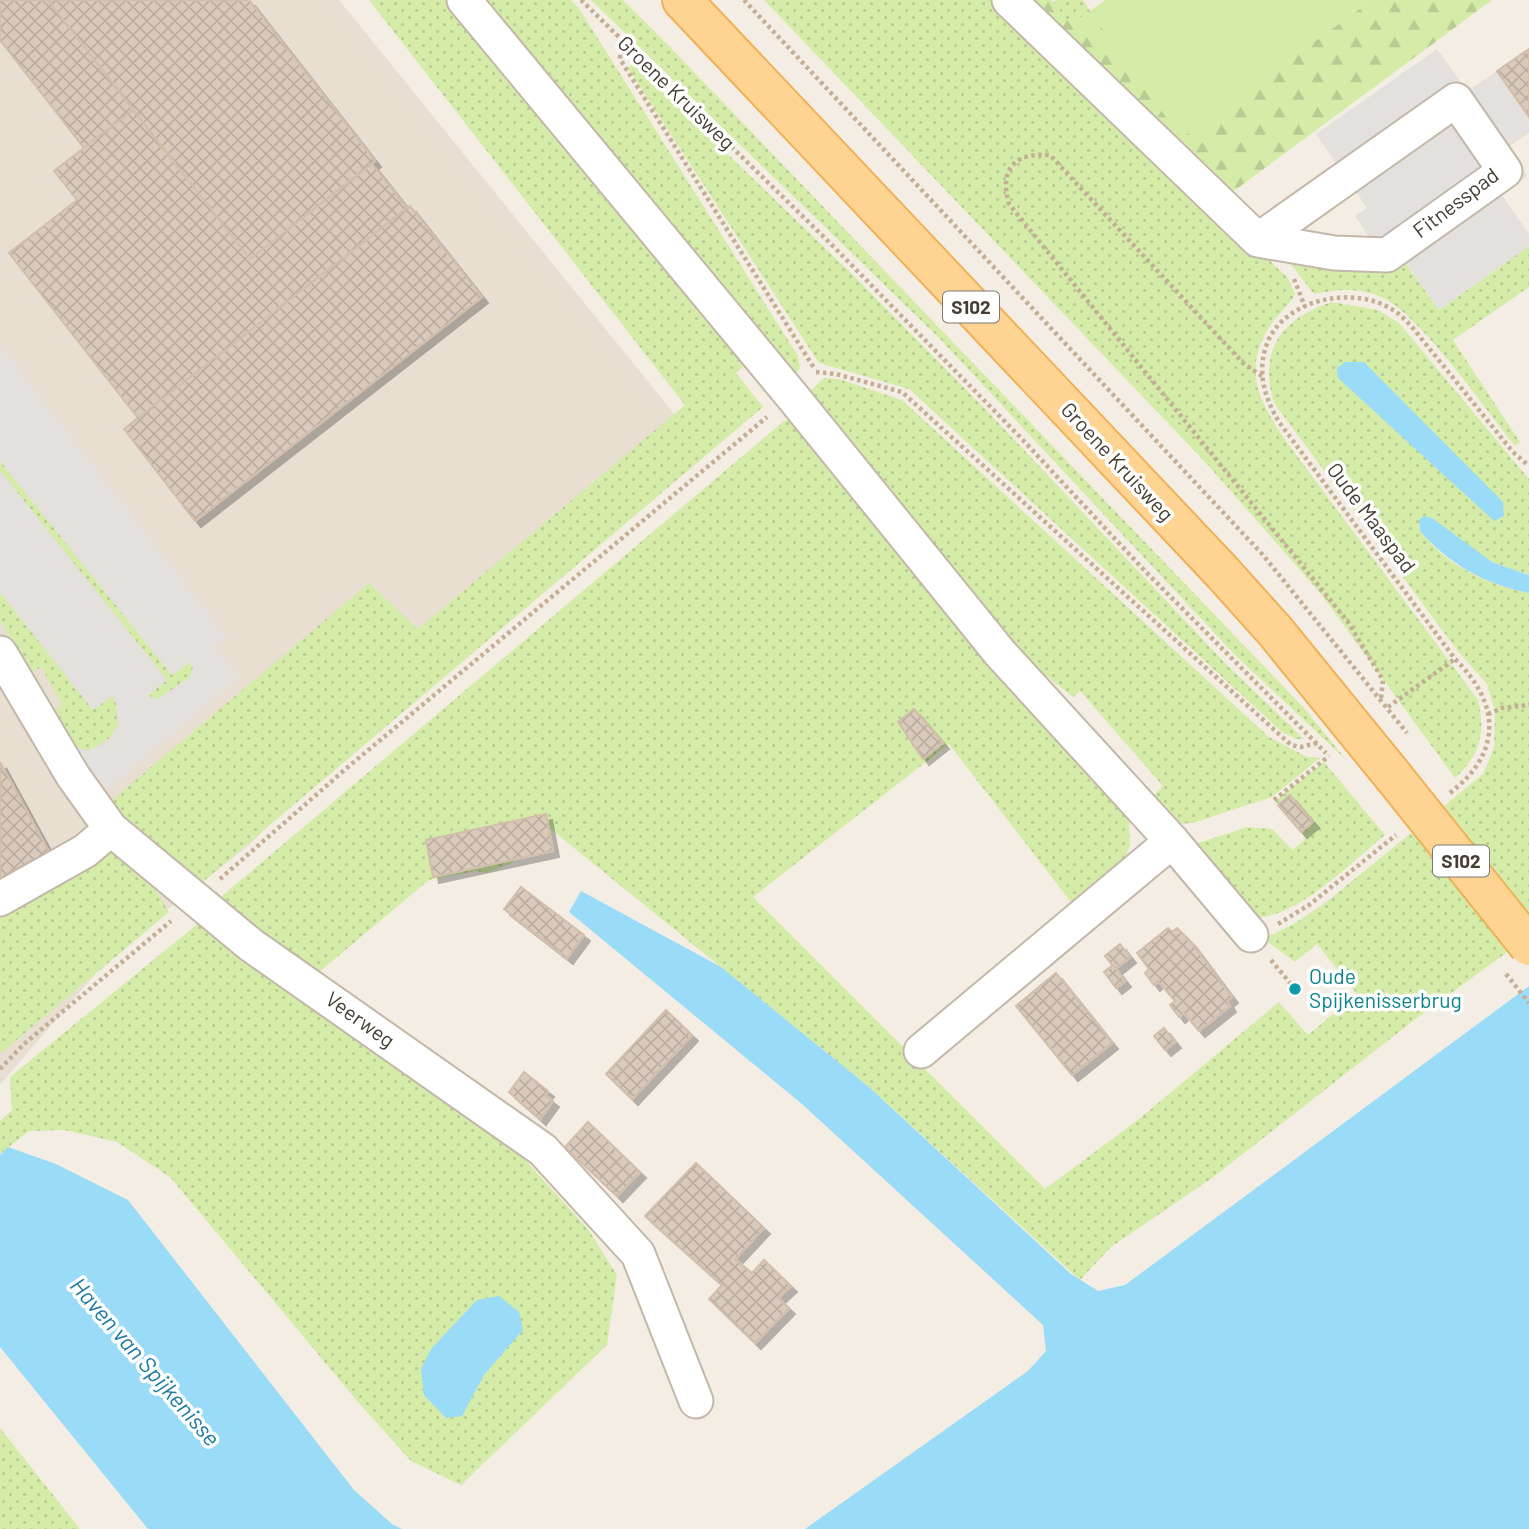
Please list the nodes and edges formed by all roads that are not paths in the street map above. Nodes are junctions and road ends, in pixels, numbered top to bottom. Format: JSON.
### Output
{"nodes":[{"id":1,"x":464,"y":0,"type":"edge"},
{"id":2,"x":682,"y":0,"type":"edge"},
{"id":3,"x":1009,"y":0,"type":"edge"},
{"id":4,"x":1258,"y":240,"type":"junction"},
{"id":5,"x":0,"y":653,"type":"edge"},
{"id":6,"x":111,"y":829,"type":"junction"},
{"id":7,"x":1172,"y":841,"type":"junction"},
{"id":8,"x":0,"y":899,"type":"edge"},
{"id":9,"x":1251,"y":934,"type":"road end"},
{"id":10,"x":1529,"y":946,"type":"edge"},
{"id":11,"x":921,"y":1051,"type":"dead end"},
{"id":12,"x":696,"y":1401,"type":"dead end"}],
"edges":[{"from":1,"to":7,"type":"street"},
{"from":2,"to":10,"type":"main road","name":"Groene Kruisweg","number":"S102","bridge":true},
{"from":3,"to":4,"type":"street"},
{"from":4,"to":4,"type":"street","name":"Fitnesspad"},
{"from":5,"to":6,"type":"street","name":"Veerweg"},
{"from":6,"to":8,"type":"street"},
{"from":6,"to":12,"type":"street","name":"Veerweg"},
{"from":7,"to":9,"type":"street"},
{"from":7,"to":11,"type":"street"}]}
